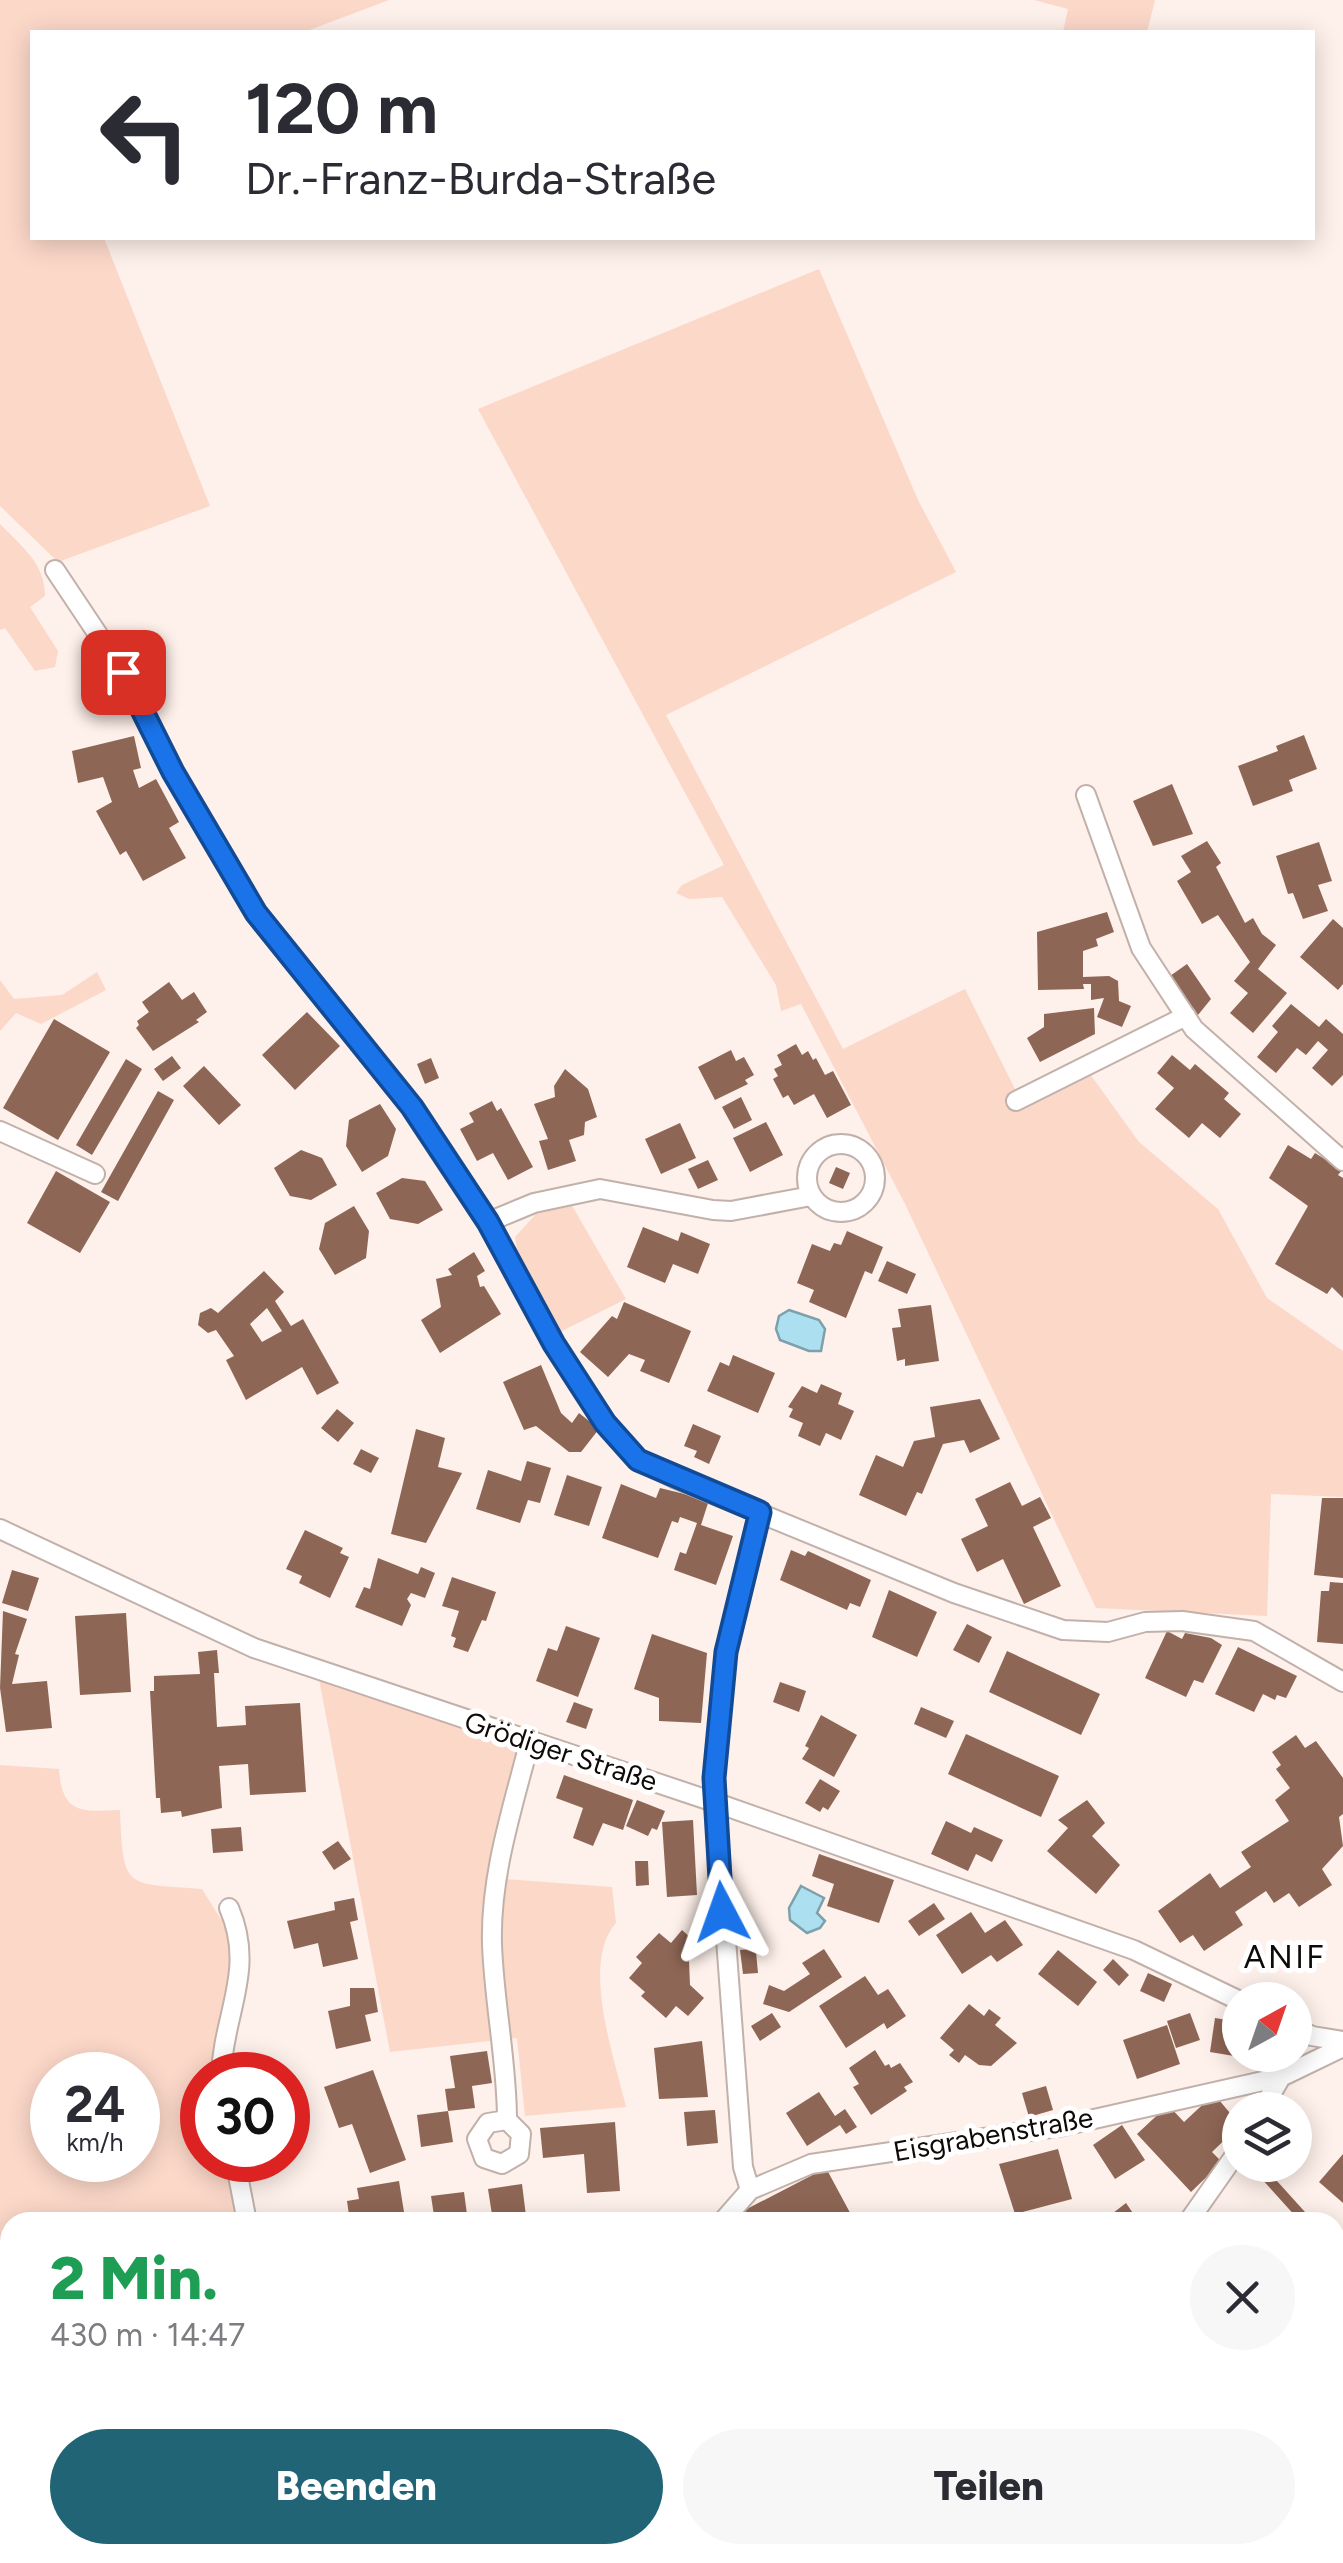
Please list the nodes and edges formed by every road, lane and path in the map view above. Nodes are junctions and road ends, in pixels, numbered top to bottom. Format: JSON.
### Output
{"nodes":[{"id":1,"x":55,"y":570,"type":"dead end"},
{"id":2,"x":1086,"y":796,"type":"dead end"},
{"id":3,"x":1186,"y":1016,"type":"junction"},
{"id":4,"x":1016,"y":1101,"type":"dead end"},
{"id":5,"x":0,"y":1131,"type":"edge"},
{"id":6,"x":1343,"y":1161,"type":"edge"},
{"id":7,"x":95,"y":1174,"type":"dead end"},
{"id":8,"x":812,"y":1196,"type":"dead end"},
{"id":9,"x":488,"y":1222,"type":"junction"},
{"id":10,"x":760,"y":1512,"type":"junction"},
{"id":11,"x":0,"y":1529,"type":"edge"},
{"id":12,"x":1343,"y":1682,"type":"edge"},
{"id":13,"x":530,"y":1740,"type":"junction"},
{"id":14,"x":714,"y":1802,"type":"junction"},
{"id":15,"x":229,"y":1908,"type":"dead end"},
{"id":16,"x":1222,"y":1992,"type":"edge"},
{"id":17,"x":1312,"y":2036,"type":"edge"},
{"id":18,"x":1343,"y":2044,"type":"edge"},
{"id":19,"x":222,"y":2052,"type":"edge"},
{"id":20,"x":1282,"y":2076,"type":"junction"},
{"id":21,"x":1273,"y":2092,"type":"edge"},
{"id":22,"x":507,"y":2120,"type":"dead end"},
{"id":23,"x":1222,"y":2174,"type":"edge"},
{"id":24,"x":240,"y":2182,"type":"edge"},
{"id":25,"x":750,"y":2190,"type":"junction"},
{"id":26,"x":245,"y":2212,"type":"edge"},
{"id":27,"x":731,"y":2212,"type":"edge"},
{"id":28,"x":1195,"y":2212,"type":"edge"}],
"edges":[{"from":1,"to":9,"type":"street"},
{"from":2,"to":3,"type":"street"},
{"from":3,"to":4,"type":"street"},
{"from":3,"to":6,"type":"street"},
{"from":5,"to":7,"type":"street"},
{"from":8,"to":9,"type":"street"},
{"from":9,"to":10,"type":"street"},
{"from":10,"to":12,"type":"street"},
{"from":10,"to":14,"type":"street"},
{"from":11,"to":13,"type":"street","name":"Grödiger Straße"},
{"from":13,"to":14,"type":"street","name":"Grödiger Straße"},
{"from":13,"to":22,"type":"street"},
{"from":14,"to":16,"type":"street","name":"Grödiger Straße"},
{"from":14,"to":25,"type":"street"},
{"from":15,"to":19,"type":"street"},
{"from":17,"to":18,"type":"street"},
{"from":18,"to":20,"type":"street","name":"Eisgrabenstraße"},
{"from":20,"to":21,"type":"street"},
{"from":20,"to":25,"type":"street","name":"Eisgrabenstraße"},
{"from":23,"to":28,"type":"street"},
{"from":24,"to":26,"type":"street"},
{"from":25,"to":27,"type":"street","name":"Eisgrabenstraße"}]}
